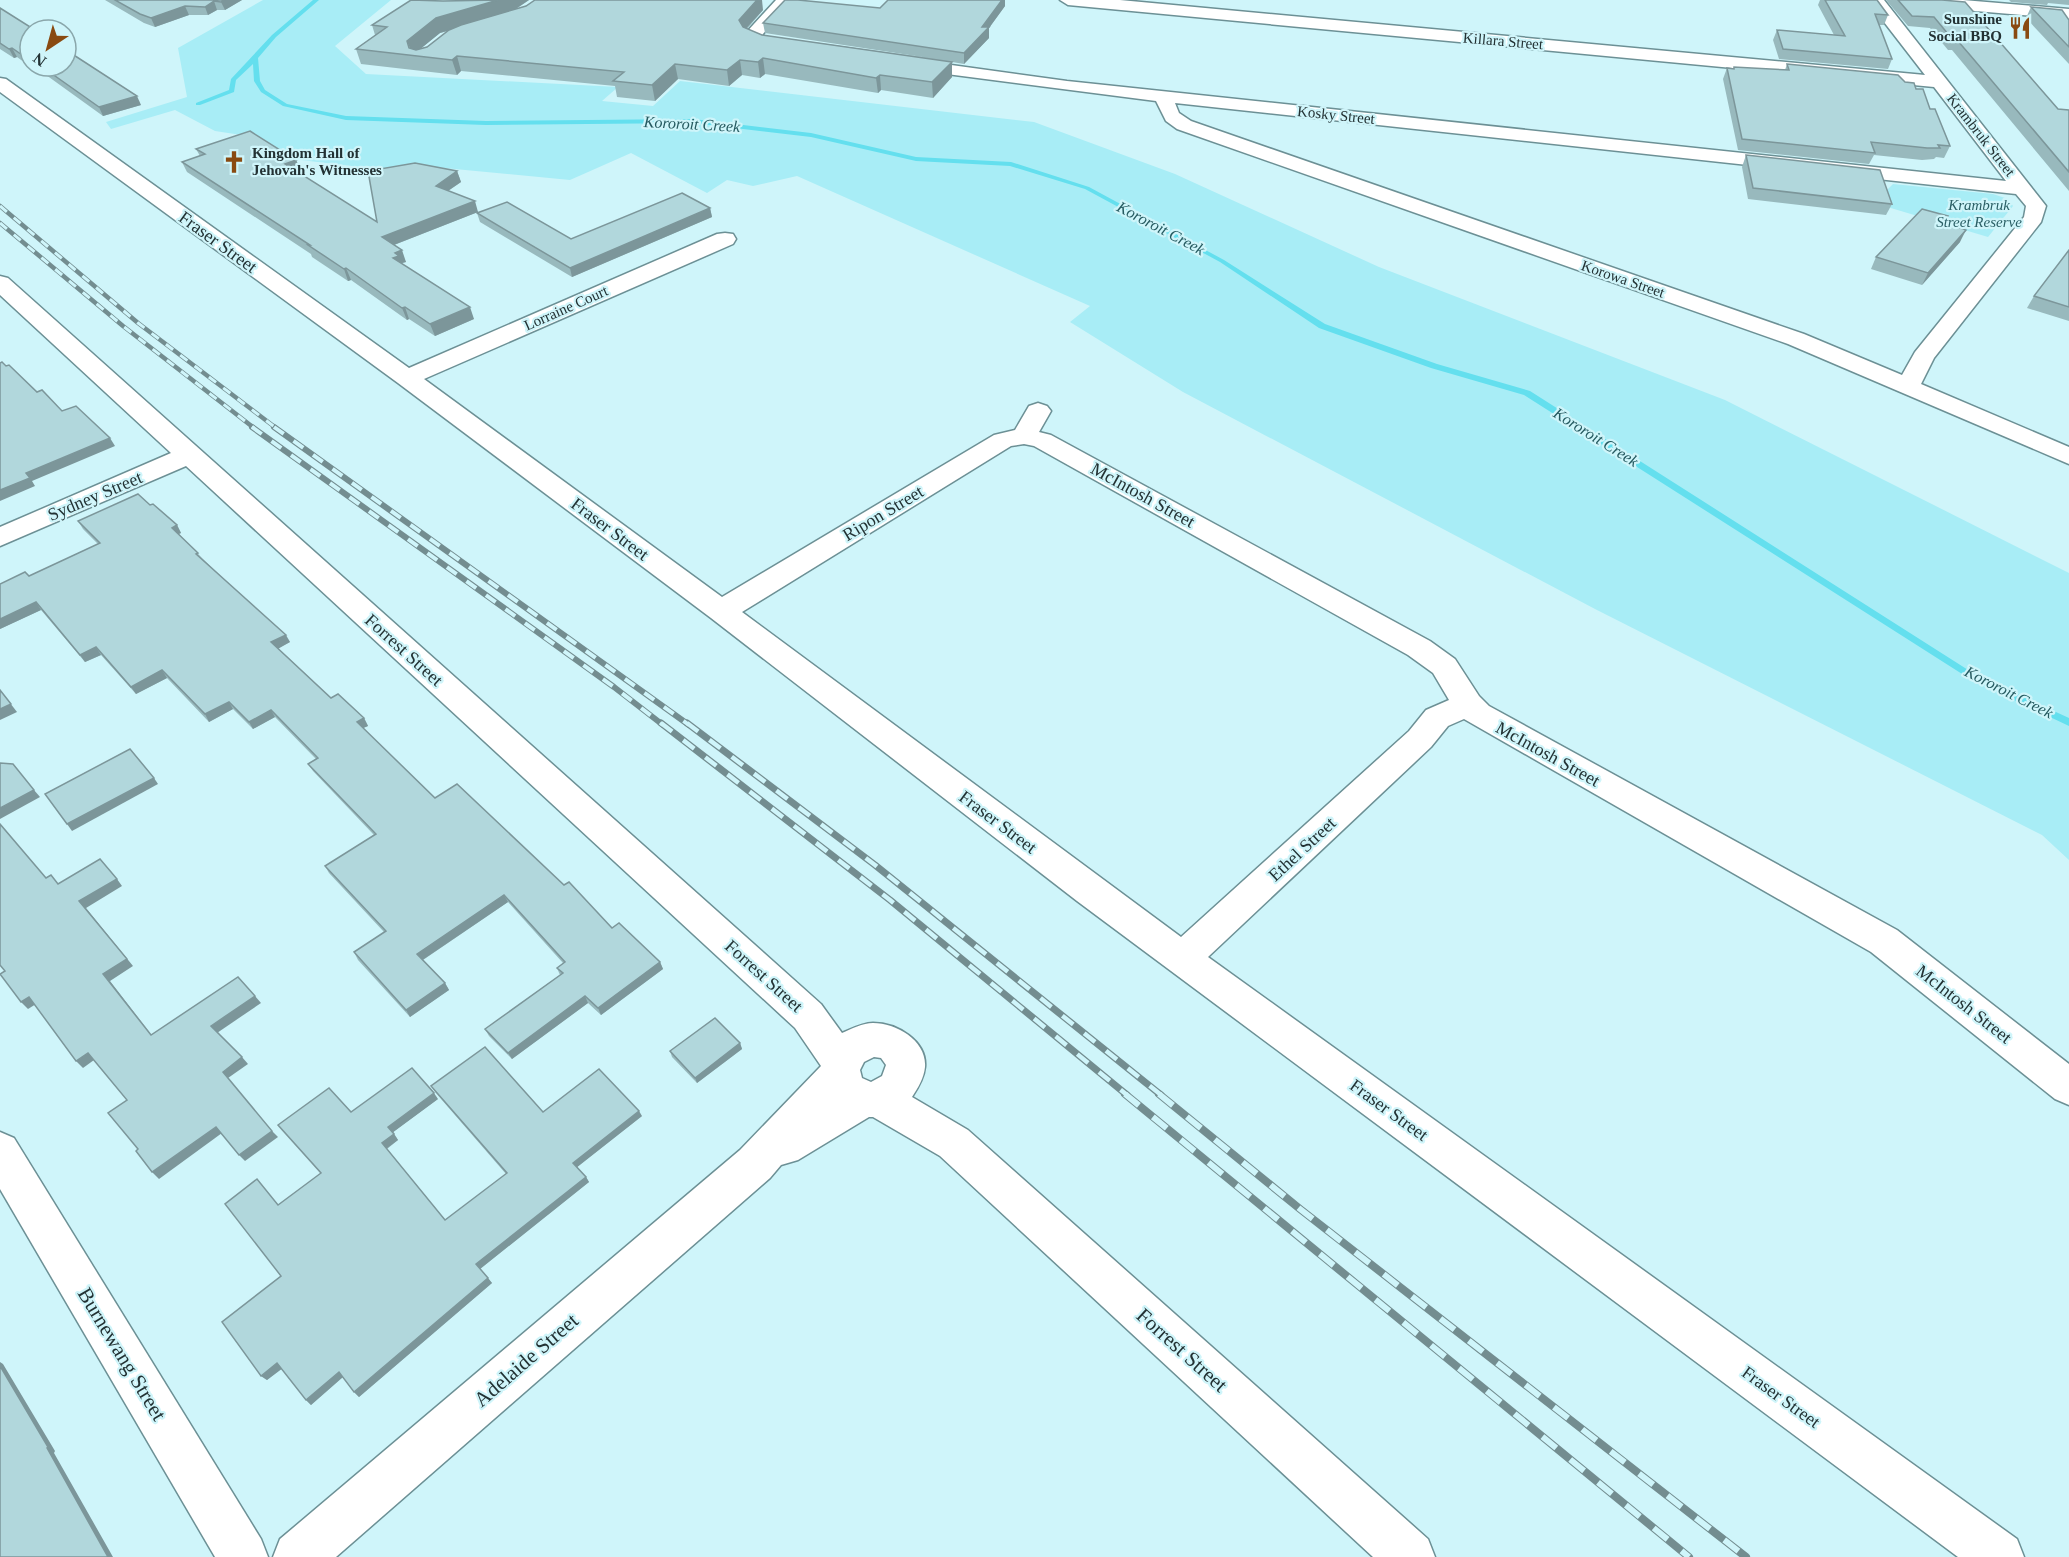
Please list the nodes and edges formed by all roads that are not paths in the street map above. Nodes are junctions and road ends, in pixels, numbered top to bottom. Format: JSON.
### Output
{"nodes":[{"id":1,"x":1068,"y":0,"type":"edge"},
{"id":2,"x":1875,"y":0,"type":"edge"},
{"id":3,"x":1905,"y":0,"type":"edge"},
{"id":4,"x":783,"y":1,"type":"edge"},
{"id":5,"x":759,"y":2,"type":"edge"},
{"id":6,"x":2069,"y":14,"type":"edge"},
{"id":7,"x":810,"y":49,"type":"edge"},
{"id":8,"x":890,"y":61,"type":"edge"},
{"id":9,"x":1938,"y":82,"type":"junction"},
{"id":10,"x":0,"y":83,"type":"edge"},
{"id":11,"x":1172,"y":104,"type":"junction"},
{"id":12,"x":2021,"y":187,"type":"junction"},
{"id":13,"x":725,"y":239,"type":"dead end"},
{"id":14,"x":0,"y":283,"type":"edge"},
{"id":15,"x":406,"y":378,"type":"junction"},
{"id":16,"x":1894,"y":382,"type":"junction"},
{"id":17,"x":1031,"y":423,"type":"joint"},
{"id":18,"x":189,"y":455,"type":"junction"},
{"id":19,"x":2069,"y":456,"type":"edge"},
{"id":20,"x":0,"y":537,"type":"edge"},
{"id":21,"x":721,"y":611,"type":"junction"},
{"id":22,"x":1473,"y":709,"type":"junction"},
{"id":23,"x":1183,"y":958,"type":"junction"},
{"id":24,"x":866,"y":1075,"type":"junction"},
{"id":25,"x":2069,"y":1087,"type":"edge"},
{"id":26,"x":0,"y":1151,"type":"edge"},
{"id":27,"x":243,"y":1557,"type":"edge"},
{"id":28,"x":298,"y":1557,"type":"edge"},
{"id":29,"x":1410,"y":1557,"type":"edge"},
{"id":30,"x":1999,"y":1557,"type":"edge"}],
"edges":[{"from":1,"to":9,"type":"street","name":"Killara Street"},
{"from":2,"to":9,"type":"street","name":"Krambruk Street"},
{"from":3,"to":6,"type":"street"},
{"from":4,"to":5,"type":"street"},
{"from":4,"to":7,"type":"street"},
{"from":8,"to":11,"type":"street","name":"Kosky Street"},
{"from":9,"to":12,"type":"street","name":"Krambruk Street"},
{"from":10,"to":15,"type":"street","name":"Fraser Street"},
{"from":11,"to":12,"type":"street","name":"Kosky Street"},
{"from":11,"to":16,"type":"street","name":"Korowa Street"},
{"from":12,"to":16,"type":"street","name":"Krambruk Street"},
{"from":13,"to":15,"type":"street","name":"Lorraine Court"},
{"from":14,"to":18,"type":"street","name":"Forrest Street"},
{"from":15,"to":21,"type":"street","name":"Fraser Street"},
{"from":16,"to":19,"type":"street","name":"Korowa Street"},
{"from":17,"to":21,"type":"street","name":"Ripon Street"},
{"from":17,"to":22,"type":"street","name":"McIntosh Street"},
{"from":18,"to":20,"type":"street","name":"Sydney Street"},
{"from":18,"to":24,"type":"street","name":"Forrest Street"},
{"from":21,"to":23,"type":"street","name":"Fraser Street"},
{"from":22,"to":23,"type":"street","name":"Ethel Street"},
{"from":22,"to":25,"type":"street","name":"McIntosh Street"},
{"from":23,"to":30,"type":"street","name":"Fraser Street"},
{"from":24,"to":28,"type":"street","name":"Adelaide Street"},
{"from":24,"to":29,"type":"street","name":"Forrest Street"},
{"from":26,"to":27,"type":"street","name":"Burnewang Street"}]}
